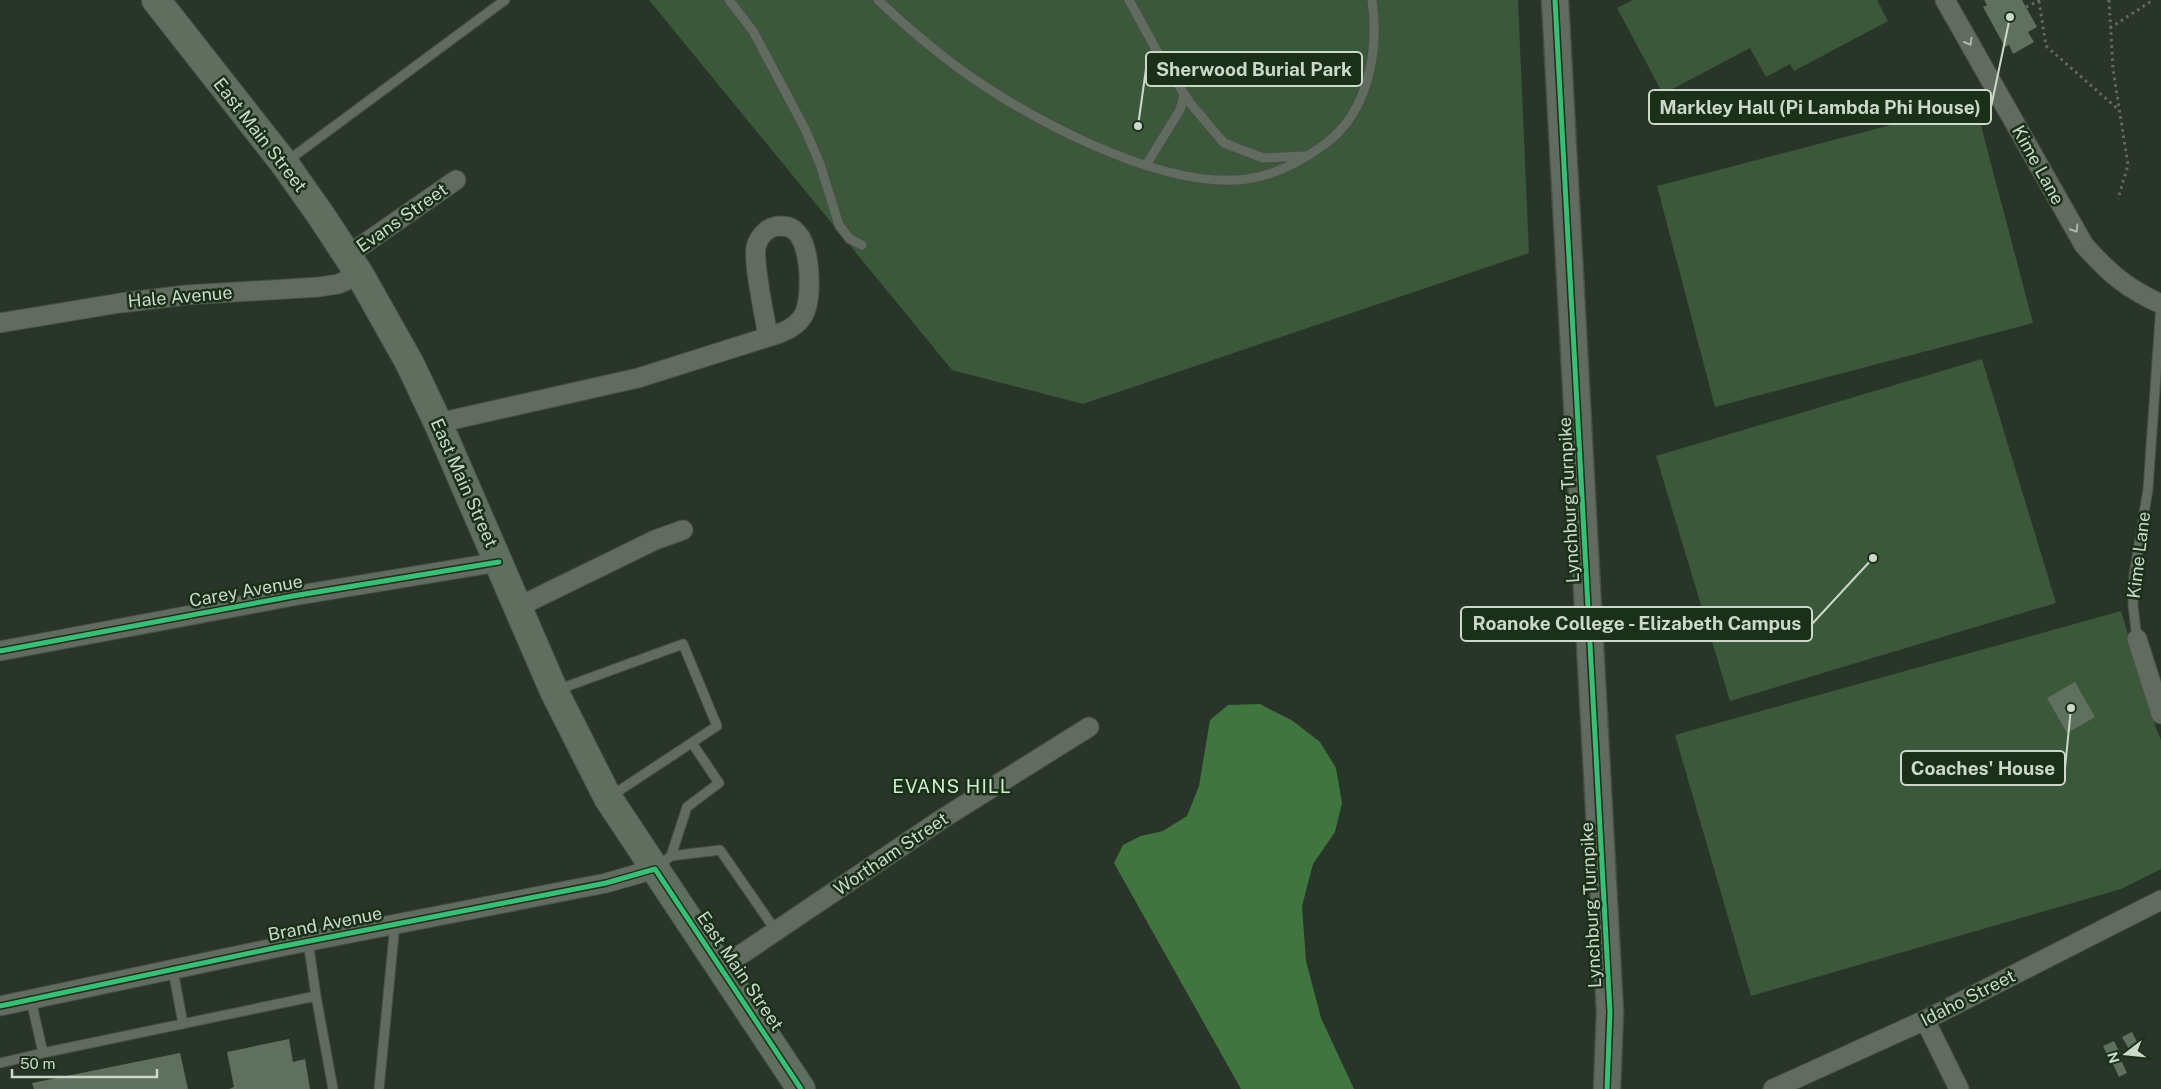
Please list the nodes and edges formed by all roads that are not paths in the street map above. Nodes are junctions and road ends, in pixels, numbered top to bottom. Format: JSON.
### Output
{"nodes":[{"id":1,"x":156,"y":0,"type":"edge"},
{"id":2,"x":505,"y":0,"type":"edge"},
{"id":3,"x":729,"y":0,"type":"edge"},
{"id":4,"x":878,"y":0,"type":"edge"},
{"id":5,"x":1129,"y":0,"type":"edge"},
{"id":6,"x":1372,"y":0,"type":"edge"},
{"id":7,"x":1555,"y":0,"type":"edge"},
{"id":8,"x":1944,"y":0,"type":"edge"},
{"id":9,"x":1184,"y":94,"type":"junction"},
{"id":10,"x":1310,"y":156,"type":"junction"},
{"id":11,"x":284,"y":164,"type":"junction"},
{"id":12,"x":1146,"y":165,"type":"junction"},
{"id":13,"x":456,"y":180,"type":"dead end"},
{"id":14,"x":862,"y":245,"type":"dead end"},
{"id":15,"x":354,"y":265,"type":"junction"},
{"id":16,"x":2161,"y":304,"type":"edge"},
{"id":17,"x":0,"y":323,"type":"edge"},
{"id":18,"x":768,"y":337,"type":"junction"},
{"id":19,"x":438,"y":423,"type":"junction"},
{"id":20,"x":683,"y":530,"type":"dead end"},
{"id":21,"x":499,"y":562,"type":"junction"},
{"id":22,"x":518,"y":607,"type":"junction"},
{"id":23,"x":2137,"y":639,"type":"joint"},
{"id":24,"x":0,"y":651,"type":"edge"},
{"id":25,"x":554,"y":691,"type":"junction"},
{"id":26,"x":2161,"y":714,"type":"edge"},
{"id":27,"x":1089,"y":726,"type":"dead end"},
{"id":28,"x":692,"y":743,"type":"junction"},
{"id":29,"x":608,"y":798,"type":"junction"},
{"id":30,"x":663,"y":862,"type":"junction"},
{"id":31,"x":2161,"y":900,"type":"edge"},
{"id":32,"x":395,"y":924,"type":"junction"},
{"id":33,"x":776,"y":931,"type":"junction"},
{"id":34,"x":308,"y":941,"type":"junction"},
{"id":35,"x":721,"y":968,"type":"junction"},
{"id":36,"x":173,"y":970,"type":"junction"},
{"id":37,"x":316,"y":996,"type":"junction"},
{"id":38,"x":31,"y":1000,"type":"junction"},
{"id":39,"x":0,"y":1006,"type":"edge"},
{"id":40,"x":1925,"y":1020,"type":"junction"},
{"id":41,"x":184,"y":1024,"type":"junction"},
{"id":42,"x":43,"y":1053,"type":"junction"},
{"id":43,"x":0,"y":1063,"type":"edge"},
{"id":44,"x":1792,"y":1085,"type":"edge"},
{"id":45,"x":333,"y":1089,"type":"edge"},
{"id":46,"x":379,"y":1089,"type":"edge"},
{"id":47,"x":801,"y":1089,"type":"edge"},
{"id":48,"x":1607,"y":1089,"type":"edge"},
{"id":49,"x":1773,"y":1089,"type":"edge"},
{"id":50,"x":1959,"y":1089,"type":"edge"}],
"edges":[{"from":1,"to":11,"type":"main road","name":"East Main Street"},
{"from":2,"to":11,"type":"lane"},
{"from":3,"to":14,"type":"lane"},
{"from":4,"to":12,"type":"lane"},
{"from":5,"to":9,"type":"lane"},
{"from":6,"to":10,"type":"lane"},
{"from":7,"to":48,"type":"street","name":"Lynchburg Turnpike"},
{"from":8,"to":16,"type":"street","name":"Kime Lane","one_way":true},
{"from":9,"to":10,"type":"lane"},
{"from":9,"to":12,"type":"lane"},
{"from":10,"to":12,"type":"lane"},
{"from":11,"to":15,"type":"main road","name":"East Main Street"},
{"from":13,"to":15,"type":"street","name":"Evans Street"},
{"from":15,"to":17,"type":"street","name":"Hale Avenue"},
{"from":15,"to":19,"type":"main road","name":"East Main Street"},
{"from":16,"to":23,"type":"lane","name":"Kime Lane"},
{"from":18,"to":18,"type":"street"},
{"from":18,"to":19,"type":"street"},
{"from":19,"to":21,"type":"main road","name":"East Main Street"},
{"from":20,"to":22,"type":"street"},
{"from":21,"to":22,"type":"main road","name":"East Main Street"},
{"from":21,"to":24,"type":"street","name":"Carey Avenue"},
{"from":22,"to":25,"type":"main road","name":"East Main Street"},
{"from":23,"to":26,"type":"street","name":"Kime Lane"},
{"from":25,"to":28,"type":"lane"},
{"from":25,"to":29,"type":"main road","name":"East Main Street"},
{"from":27,"to":33,"type":"street","name":"Wortham Street"},
{"from":28,"to":29,"type":"lane"},
{"from":28,"to":30,"type":"lane"},
{"from":29,"to":30,"type":"main road","name":"East Main Street"},
{"from":30,"to":32,"type":"street","name":"Brand Avenue"},
{"from":30,"to":33,"type":"lane"},
{"from":30,"to":35,"type":"main road","name":"East Main Street"},
{"from":31,"to":40,"type":"street","name":"Idaho Street"},
{"from":32,"to":34,"type":"street","name":"Brand Avenue"},
{"from":32,"to":46,"type":"lane"},
{"from":33,"to":35,"type":"street","name":"Wortham Street"},
{"from":34,"to":36,"type":"street","name":"Brand Avenue"},
{"from":34,"to":37,"type":"lane"},
{"from":35,"to":47,"type":"main road","name":"East Main Street"},
{"from":36,"to":38,"type":"street","name":"Brand Avenue"},
{"from":36,"to":41,"type":"lane"},
{"from":37,"to":41,"type":"lane"},
{"from":37,"to":45,"type":"lane"},
{"from":38,"to":39,"type":"street","name":"Brand Avenue"},
{"from":38,"to":42,"type":"lane"},
{"from":40,"to":44,"type":"street","name":"Idaho Street"},
{"from":40,"to":50,"type":"street"},
{"from":41,"to":42,"type":"lane"},
{"from":42,"to":43,"type":"lane"},
{"from":44,"to":49,"type":"street","name":"Idaho Street"}]}
